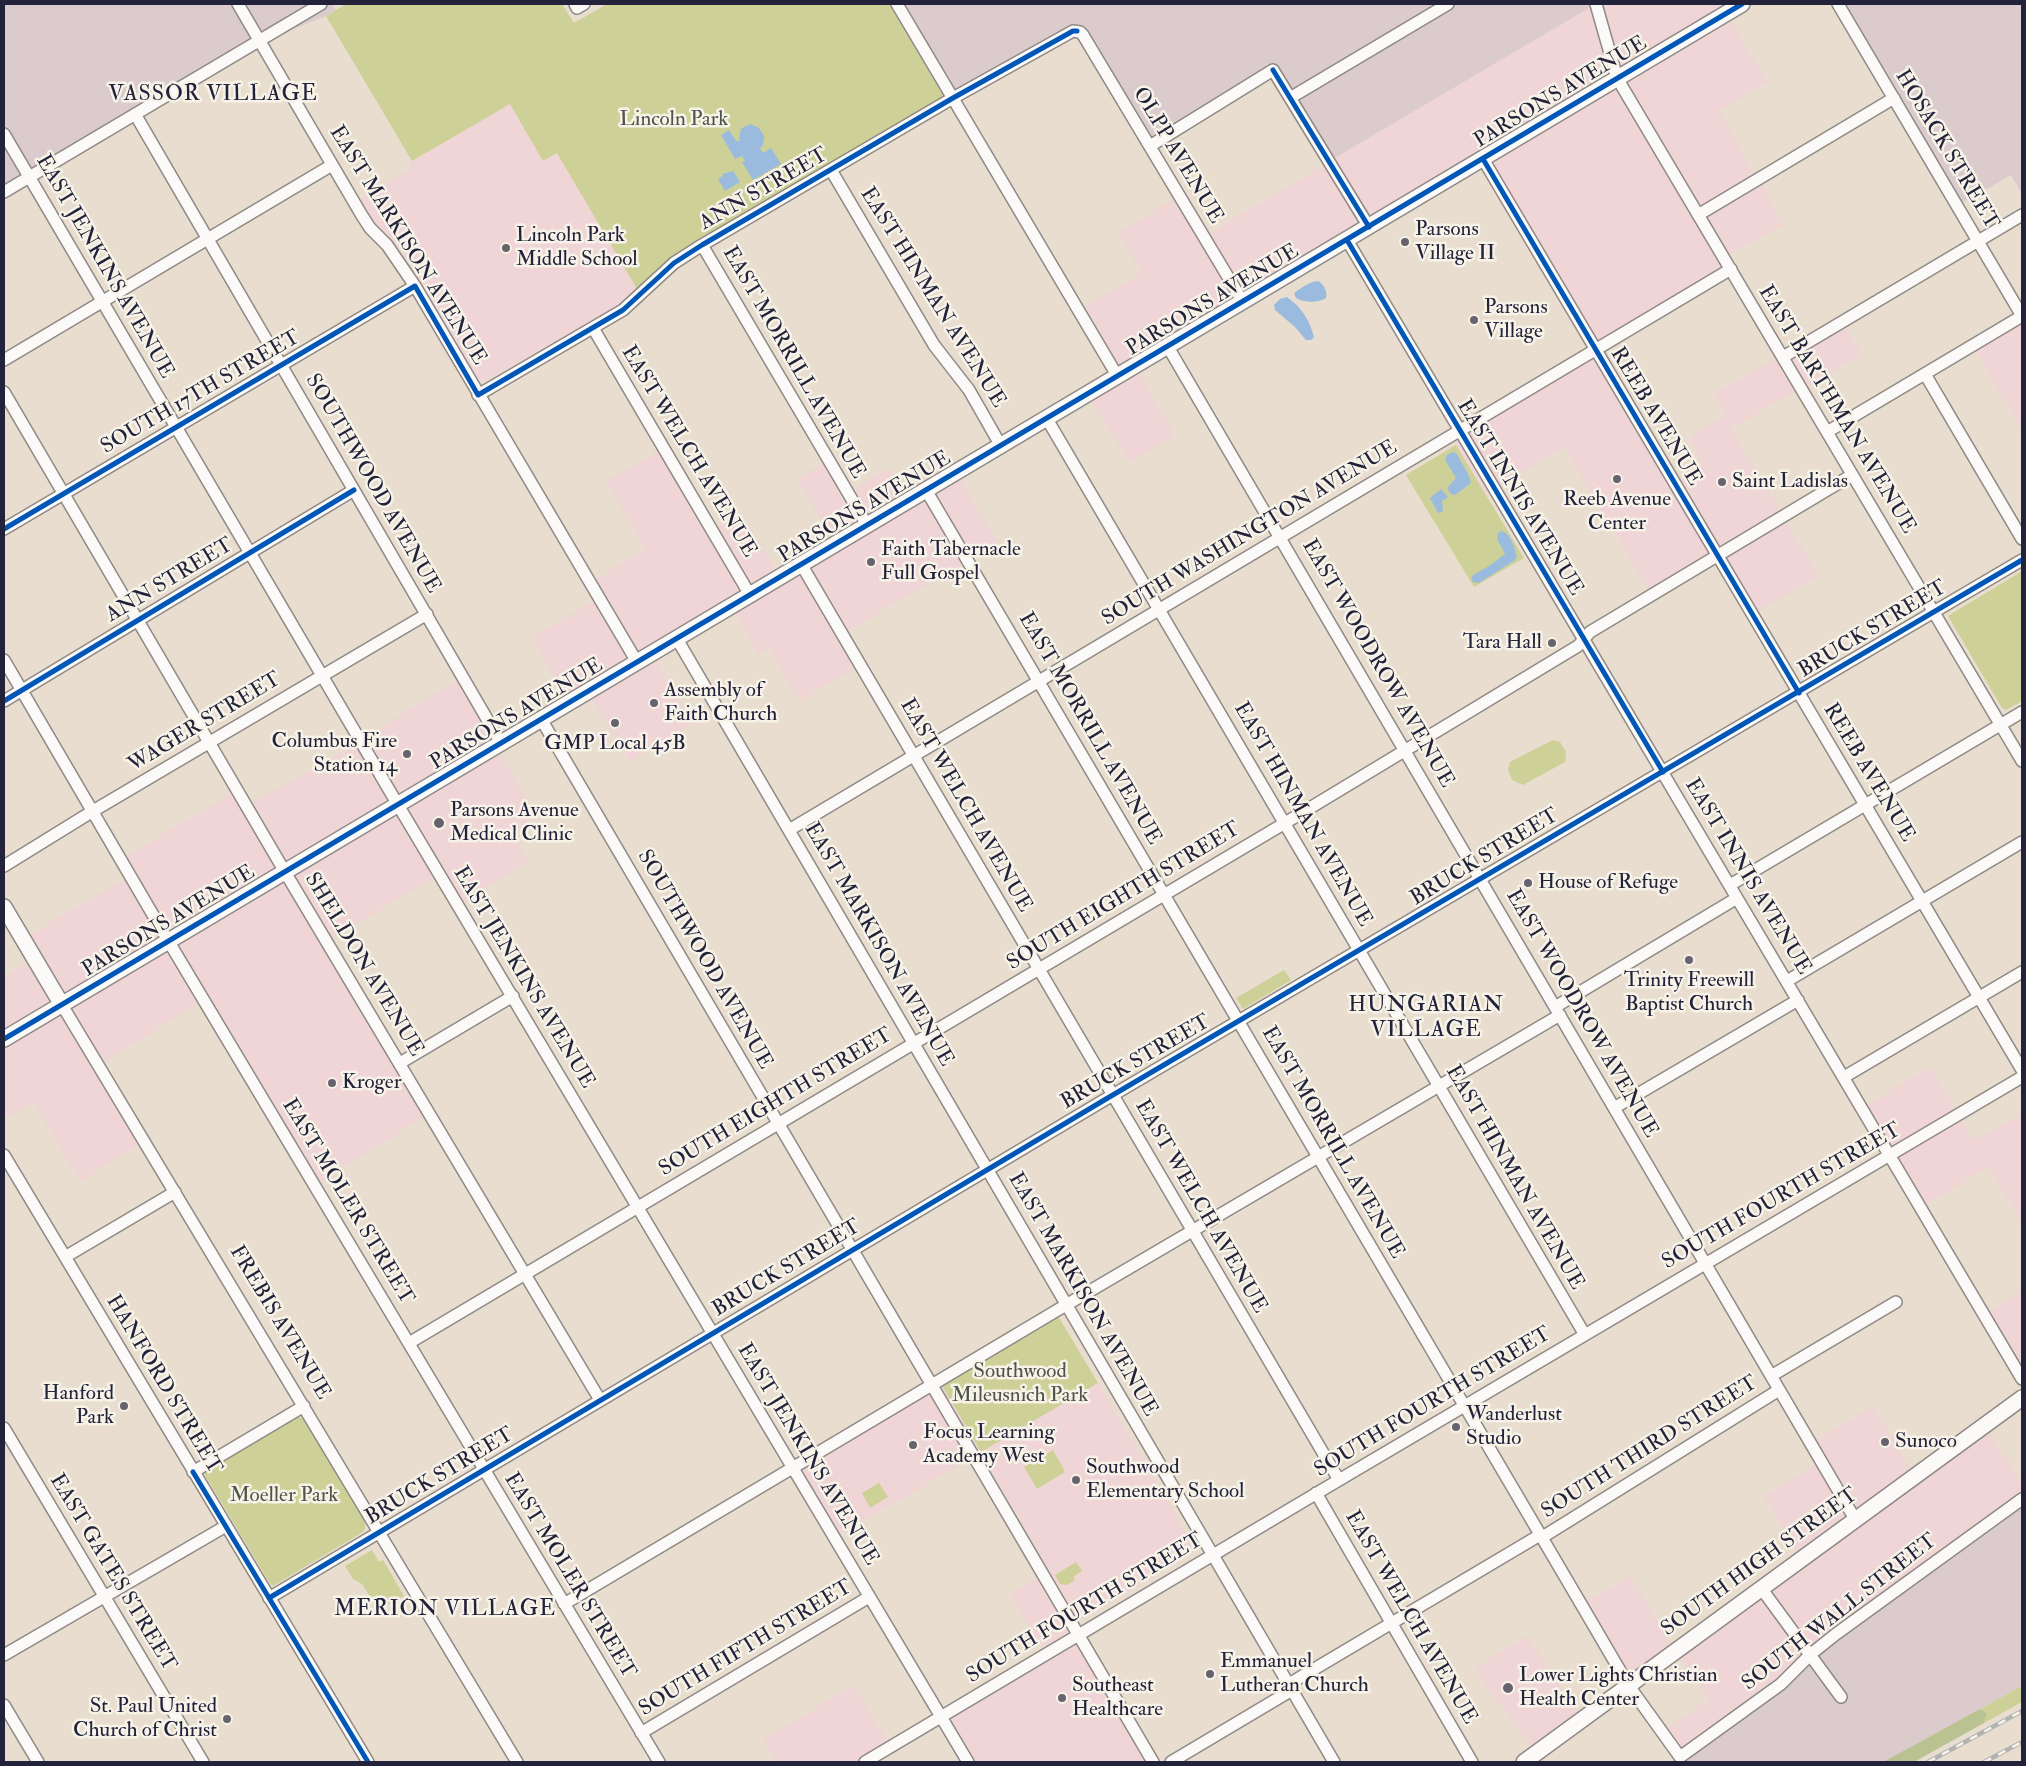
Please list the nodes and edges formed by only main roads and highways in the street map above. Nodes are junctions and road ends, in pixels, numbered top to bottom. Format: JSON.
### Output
{"nodes":[{"id":1,"x":1742,"y":4,"type":"edge"},
{"id":2,"x":4,"y":907,"type":"edge"},
{"id":3,"x":62,"y":1005,"type":"junction"},
{"id":4,"x":4,"y":1039,"type":"edge"},
{"id":5,"x":2022,"y":1398,"type":"edge"},
{"id":6,"x":1524,"y":1762,"type":"edge"}],
"edges":[{"from":1,"to":3,"type":"main road","name":"PARSONS AVENUE"},
{"from":2,"to":3,"type":"main road","name":"FREBIS AVENUE"},
{"from":3,"to":4,"type":"main road","name":"PARSONS AVENUE"},
{"from":5,"to":6,"type":"main road","name":"SOUTH HIGH STREET"}]}
